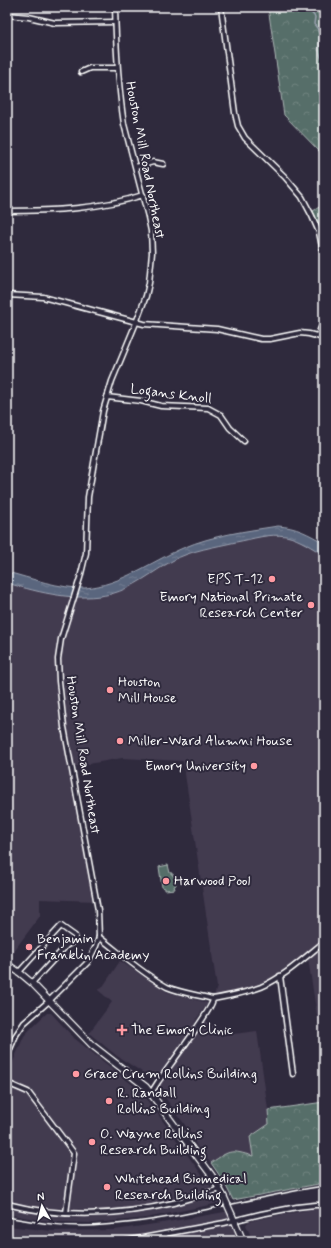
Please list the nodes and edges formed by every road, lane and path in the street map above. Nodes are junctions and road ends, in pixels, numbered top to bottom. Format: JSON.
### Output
{"nodes":[{"id":1,"x":115,"y":7,"type":"edge"},
{"id":2,"x":221,"y":7,"type":"edge"},
{"id":3,"x":7,"y":16,"type":"edge"},
{"id":4,"x":116,"y":22,"type":"junction"},
{"id":5,"x":117,"y":68,"type":"junction"},
{"id":6,"x":81,"y":72,"type":"dead end"},
{"id":7,"x":163,"y":164,"type":"dead end"},
{"id":8,"x":136,"y":167,"type":"junction"},
{"id":9,"x":143,"y":195,"type":"junction"},
{"id":10,"x":7,"y":211,"type":"edge"},
{"id":11,"x":324,"y":257,"type":"edge"},
{"id":12,"x":7,"y":295,"type":"edge"},
{"id":13,"x":324,"y":320,"type":"edge"},
{"id":14,"x":136,"y":323,"type":"junction"},
{"id":15,"x":318,"y":335,"type":"junction"},
{"id":16,"x":324,"y":338,"type":"edge"},
{"id":17,"x":107,"y":397,"type":"junction"},
{"id":18,"x":244,"y":441,"type":"dead end"},
{"id":19,"x":99,"y":937,"type":"junction"},
{"id":20,"x":324,"y":942,"type":"edge"},
{"id":21,"x":7,"y":964,"type":"edge"},
{"id":22,"x":19,"y":972,"type":"junction"},
{"id":23,"x":280,"y":976,"type":"junction"},
{"id":24,"x":32,"y":983,"type":"junction"},
{"id":25,"x":213,"y":999,"type":"junction"},
{"id":26,"x":49,"y":1001,"type":"junction"},
{"id":27,"x":7,"y":1056,"type":"edge"},
{"id":28,"x":293,"y":1074,"type":"dead end"},
{"id":29,"x":7,"y":1083,"type":"edge"},
{"id":30,"x":151,"y":1093,"type":"junction"},
{"id":31,"x":220,"y":1189,"type":"junction"},
{"id":32,"x":7,"y":1204,"type":"edge"},
{"id":33,"x":324,"y":1206,"type":"edge"},
{"id":34,"x":66,"y":1213,"type":"junction"},
{"id":35,"x":233,"y":1218,"type":"junction"},
{"id":36,"x":165,"y":1234,"type":"junction"},
{"id":37,"x":126,"y":1241,"type":"edge"},
{"id":38,"x":166,"y":1241,"type":"edge"},
{"id":39,"x":243,"y":1241,"type":"edge"}],
"edges":[{"from":1,"to":4,"type":"street","name":"Houston Mill Road Northeast"},
{"from":2,"to":11,"type":"street"},
{"from":3,"to":4,"type":"street"},
{"from":4,"to":5,"type":"street","name":"Houston Mill Road Northeast"},
{"from":5,"to":6,"type":"street"},
{"from":5,"to":8,"type":"street","name":"Houston Mill Road Northeast"},
{"from":7,"to":8,"type":"street"},
{"from":8,"to":9,"type":"street","name":"Houston Mill Road Northeast"},
{"from":9,"to":10,"type":"street"},
{"from":9,"to":14,"type":"street","name":"Houston Mill Road Northeast"},
{"from":12,"to":14,"type":"street"},
{"from":13,"to":15,"type":"street"},
{"from":14,"to":15,"type":"street"},
{"from":14,"to":17,"type":"street","name":"Houston Mill Road Northeast"},
{"from":15,"to":16,"type":"street"},
{"from":17,"to":18,"type":"street","name":"Logans Knoll"},
{"from":17,"to":19,"type":"street","name":"Houston Mill Road Northeast"},
{"from":19,"to":25,"type":"street"},
{"from":19,"to":26,"type":"street","name":"Houston Mill Road Northeast"},
{"from":20,"to":23,"type":"street"},
{"from":21,"to":22,"type":"main road"},
{"from":22,"to":24,"type":"main road"},
{"from":22,"to":24,"type":"street"},
{"from":23,"to":25,"type":"street"},
{"from":23,"to":28,"type":"street"},
{"from":24,"to":26,"type":"main road"},
{"from":25,"to":30,"type":"street"},
{"from":26,"to":27,"type":"street","name":"Houston Mill Road Northeast"},
{"from":26,"to":30,"type":"main road"},
{"from":29,"to":34,"type":"street"},
{"from":30,"to":31,"type":"main road"},
{"from":31,"to":34,"type":"street"},
{"from":31,"to":35,"type":"main road","bridge":true},
{"from":32,"to":34,"type":"street"},
{"from":33,"to":35,"type":"street"},
{"from":35,"to":36,"type":"street"},
{"from":35,"to":39,"type":"main road"},
{"from":36,"to":37,"type":"street"},
{"from":36,"to":38,"type":"street"}]}
